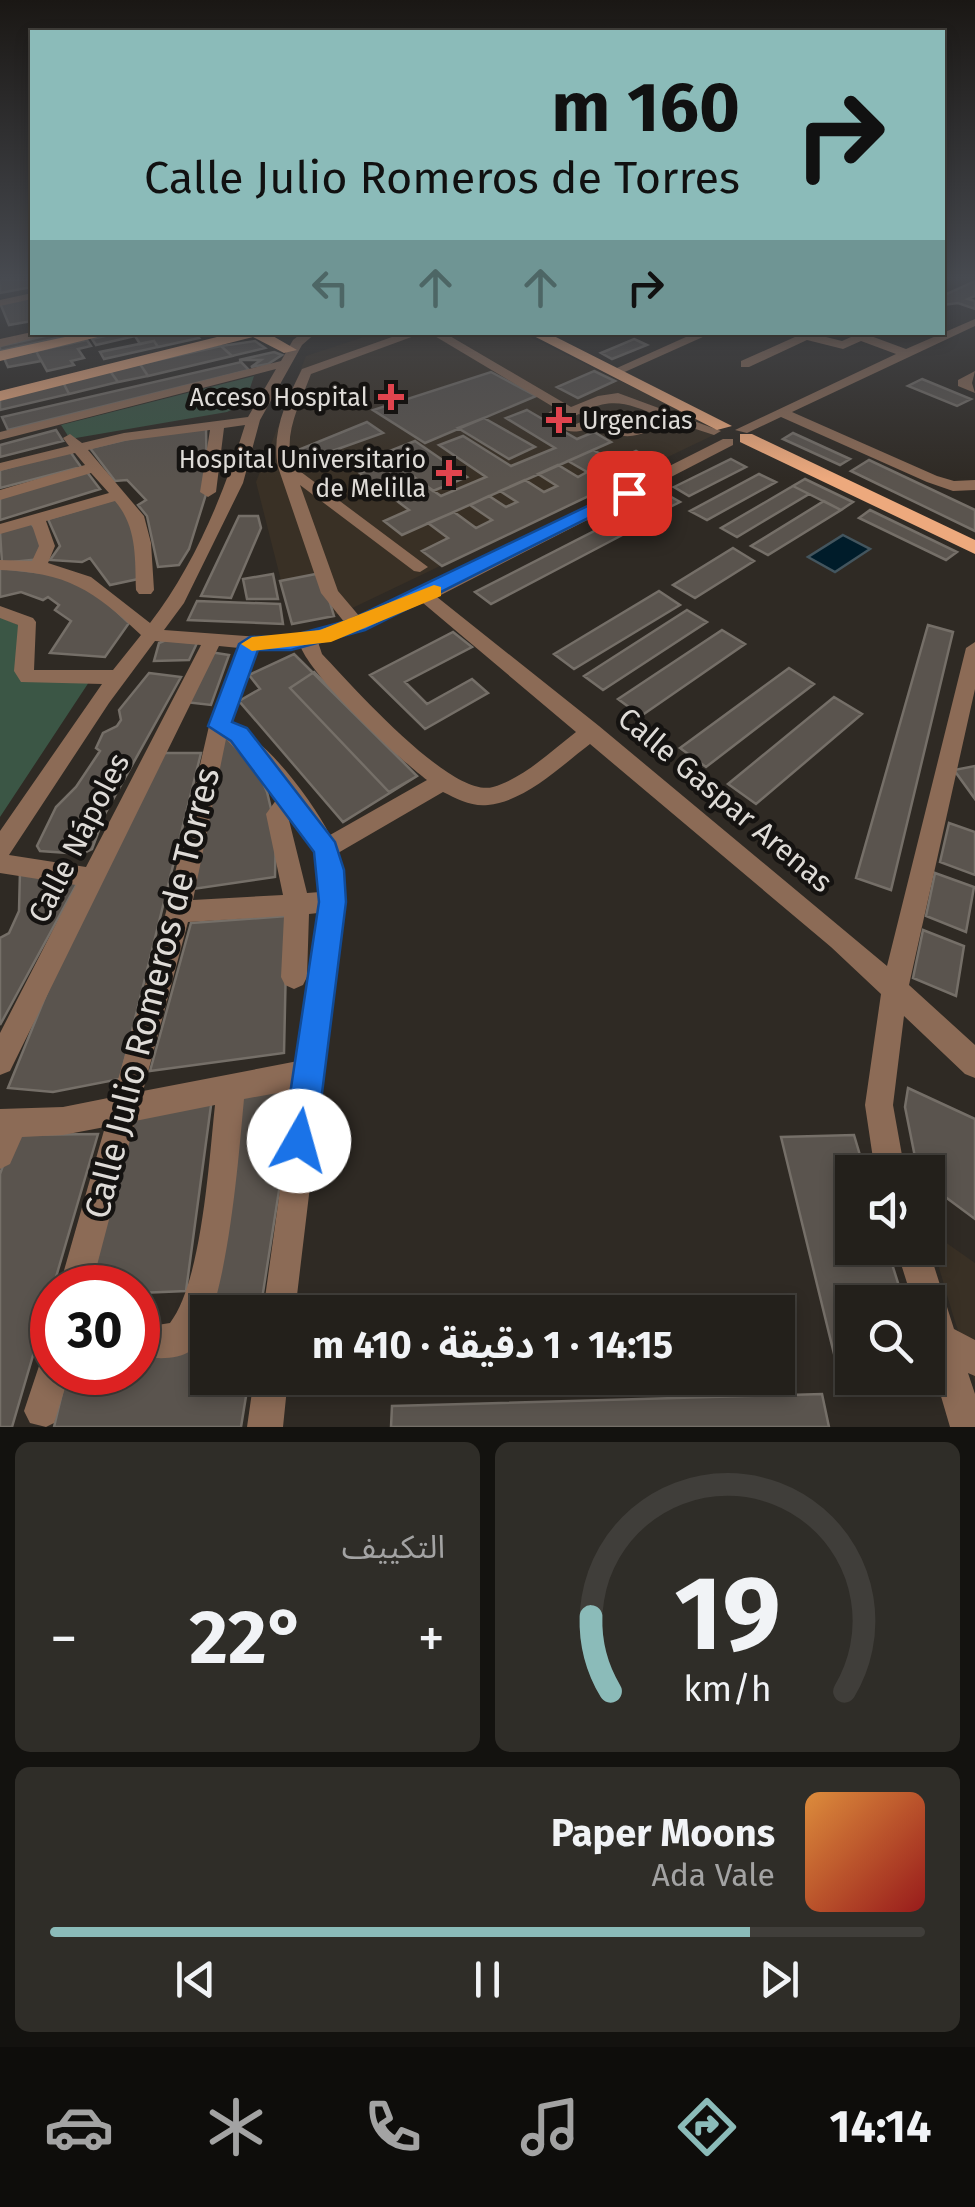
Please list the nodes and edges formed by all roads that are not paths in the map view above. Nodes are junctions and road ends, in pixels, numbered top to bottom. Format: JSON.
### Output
{"nodes":[{"id":1,"x":43,"y":347,"type":"edge"},
{"id":2,"x":201,"y":347,"type":"edge"},
{"id":3,"x":268,"y":347,"type":"edge"},
{"id":4,"x":293,"y":347,"type":"edge"},
{"id":5,"x":295,"y":347,"type":"edge"},
{"id":6,"x":378,"y":347,"type":"edge"},
{"id":7,"x":459,"y":347,"type":"edge"},
{"id":8,"x":569,"y":347,"type":"edge"},
{"id":9,"x":676,"y":347,"type":"edge"},
{"id":10,"x":783,"y":347,"type":"edge"},
{"id":11,"x":887,"y":347,"type":"edge"},
{"id":12,"x":923,"y":347,"type":"edge"},
{"id":13,"x":907,"y":354,"type":"junction"},
{"id":14,"x":0,"y":356,"type":"edge"},
{"id":15,"x":283,"y":364,"type":"junction"},
{"id":16,"x":745,"y":364,"type":"dead end"},
{"id":17,"x":630,"y":372,"type":"junction"},
{"id":18,"x":975,"y":375,"type":"edge"},
{"id":19,"x":975,"y":389,"type":"edge"},
{"id":20,"x":0,"y":396,"type":"edge"},
{"id":21,"x":579,"y":409,"type":"dead end"},
{"id":22,"x":784,"y":413,"type":"junction"},
{"id":23,"x":554,"y":414,"type":"dead end"},
{"id":24,"x":667,"y":418,"type":"junction"},
{"id":25,"x":253,"y":420,"type":"junction"},
{"id":26,"x":218,"y":424,"type":"junction"},
{"id":27,"x":609,"y":427,"type":"dead end"},
{"id":28,"x":731,"y":433,"type":"junction"},
{"id":29,"x":0,"y":436,"type":"edge"},
{"id":30,"x":72,"y":440,"type":"junction"},
{"id":31,"x":0,"y":467,"type":"edge"},
{"id":32,"x":286,"y":467,"type":"junction"},
{"id":33,"x":91,"y":468,"type":"junction"},
{"id":34,"x":975,"y":485,"type":"edge"},
{"id":35,"x":208,"y":492,"type":"dead end"},
{"id":36,"x":0,"y":495,"type":"edge"},
{"id":37,"x":115,"y":496,"type":"junction"},
{"id":38,"x":598,"y":509,"type":"junction"},
{"id":39,"x":37,"y":518,"type":"junction"},
{"id":40,"x":0,"y":530,"type":"edge"},
{"id":41,"x":635,"y":531,"type":"dead end"},
{"id":42,"x":969,"y":543,"type":"edge"},
{"id":43,"x":0,"y":564,"type":"edge"},
{"id":44,"x":39,"y":565,"type":"junction"},
{"id":45,"x":420,"y":567,"type":"dead end"},
{"id":46,"x":186,"y":584,"type":"junction"},
{"id":47,"x":145,"y":590,"type":"junction"},
{"id":48,"x":110,"y":596,"type":"junction"},
{"id":49,"x":426,"y":596,"type":"junction"},
{"id":50,"x":0,"y":612,"type":"edge"},
{"id":51,"x":357,"y":625,"type":"junction"},
{"id":52,"x":152,"y":635,"type":"junction"},
{"id":53,"x":308,"y":640,"type":"junction"},
{"id":54,"x":212,"y":641,"type":"junction"},
{"id":55,"x":250,"y":644,"type":"junction"},
{"id":56,"x":975,"y":649,"type":"edge"},
{"id":57,"x":118,"y":677,"type":"junction"},
{"id":58,"x":968,"y":716,"type":"edge"},
{"id":59,"x":220,"y":726,"type":"junction"},
{"id":60,"x":592,"y":731,"type":"junction"},
{"id":61,"x":440,"y":783,"type":"junction"},
{"id":62,"x":290,"y":798,"type":"junction"},
{"id":63,"x":326,"y":849,"type":"junction"},
{"id":64,"x":0,"y":850,"type":"edge"},
{"id":65,"x":0,"y":863,"type":"edge"},
{"id":66,"x":93,"y":878,"type":"junction"},
{"id":67,"x":332,"y":902,"type":"junction"},
{"id":68,"x":297,"y":904,"type":"junction"},
{"id":69,"x":178,"y":912,"type":"junction"},
{"id":70,"x":294,"y":977,"type":"dead end"},
{"id":71,"x":894,"y":992,"type":"junction"},
{"id":72,"x":0,"y":1061,"type":"edge"},
{"id":73,"x":975,"y":1064,"type":"edge"},
{"id":74,"x":307,"y":1073,"type":"junction"},
{"id":75,"x":231,"y":1088,"type":"junction"},
{"id":76,"x":123,"y":1110,"type":"junction"},
{"id":77,"x":7,"y":1124,"type":"edge"},
{"id":78,"x":0,"y":1154,"type":"edge"},
{"id":79,"x":887,"y":1155,"type":"edge"},
{"id":80,"x":81,"y":1265,"type":"edge"},
{"id":81,"x":281,"y":1295,"type":"edge"},
{"id":82,"x":160,"y":1340,"type":"edge"},
{"id":83,"x":945,"y":1342,"type":"edge"},
{"id":84,"x":945,"y":1353,"type":"edge"},
{"id":85,"x":975,"y":1358,"type":"edge"},
{"id":86,"x":46,"y":1395,"type":"edge"},
{"id":87,"x":269,"y":1395,"type":"edge"},
{"id":88,"x":42,"y":1411,"type":"dead end"},
{"id":89,"x":266,"y":1427,"type":"edge"},
{"id":90,"x":968,"y":1427,"type":"edge"}],
"edges":[{"from":1,"to":14,"type":"main road"},
{"from":2,"to":20,"type":"main road"},
{"from":3,"to":15,"type":"main road"},
{"from":4,"to":15,"type":"street"},
{"from":5,"to":15,"type":"street"},
{"from":6,"to":32,"type":"street"},
{"from":7,"to":23,"type":"street"},
{"from":8,"to":17,"type":"main road"},
{"from":9,"to":17,"type":"street"},
{"from":10,"to":16,"type":"street"},
{"from":11,"to":13,"type":"street"},
{"from":12,"to":13,"type":"street"},
{"from":13,"to":22,"type":"street"},
{"from":15,"to":25,"type":"street"},
{"from":15,"to":29,"type":"street"},
{"from":17,"to":28,"type":"main road"},
{"from":18,"to":19,"type":"street"},
{"from":21,"to":24,"type":"street"},
{"from":22,"to":28,"type":"street"},
{"from":22,"to":34,"type":"street"},
{"from":24,"to":27,"type":"street"},
{"from":24,"to":28,"type":"street"},
{"from":25,"to":26,"type":"street"},
{"from":25,"to":46,"type":"street"},
{"from":26,"to":30,"type":"street"},
{"from":26,"to":35,"type":"street"},
{"from":28,"to":38,"type":"street"},
{"from":28,"to":42,"type":"main road"},
{"from":30,"to":31,"type":"street"},
{"from":30,"to":33,"type":"street"},
{"from":32,"to":45,"type":"street"},
{"from":32,"to":51,"type":"street"},
{"from":33,"to":36,"type":"street"},
{"from":33,"to":37,"type":"street"},
{"from":37,"to":39,"type":"street"},
{"from":37,"to":47,"type":"street"},
{"from":38,"to":41,"type":"street"},
{"from":38,"to":49,"type":"street"},
{"from":39,"to":40,"type":"street"},
{"from":39,"to":44,"type":"street"},
{"from":43,"to":44,"type":"street"},
{"from":44,"to":48,"type":"street"},
{"from":46,"to":47,"type":"street"},
{"from":46,"to":52,"type":"street"},
{"from":47,"to":48,"type":"street"},
{"from":48,"to":52,"type":"street"},
{"from":49,"to":51,"type":"street"},
{"from":49,"to":60,"type":"street","name":"Calle Gaspar Arenas"},
{"from":50,"to":57,"type":"street"},
{"from":51,"to":53,"type":"street"},
{"from":52,"to":54,"type":"street"},
{"from":52,"to":57,"type":"street"},
{"from":53,"to":55,"type":"street"},
{"from":53,"to":61,"type":"street"},
{"from":54,"to":55,"type":"street"},
{"from":54,"to":66,"type":"street","name":"Calle Nápoles"},
{"from":55,"to":59,"type":"street","name":"Calle Julio Romeros de Torres"},
{"from":56,"to":58,"type":"street"},
{"from":57,"to":64,"type":"street"},
{"from":58,"to":71,"type":"street"},
{"from":59,"to":62,"type":"street"},
{"from":59,"to":69,"type":"street","name":"Calle Julio Romeros de Torres"},
{"from":60,"to":61,"type":"street"},
{"from":60,"to":71,"type":"street","name":"Calle Gaspar Arenas"},
{"from":61,"to":63,"type":"street"},
{"from":62,"to":63,"type":"street"},
{"from":62,"to":68,"type":"street"},
{"from":63,"to":67,"type":"street"},
{"from":65,"to":66,"type":"street"},
{"from":66,"to":72,"type":"street","name":"Calle Nápoles"},
{"from":67,"to":68,"type":"street"},
{"from":67,"to":74,"type":"street"},
{"from":68,"to":69,"type":"street"},
{"from":68,"to":70,"type":"street"},
{"from":69,"to":76,"type":"street","name":"Calle Julio Romeros de Torres"},
{"from":71,"to":73,"type":"street","name":"Calle Gaspar Arenas"},
{"from":71,"to":79,"type":"street"},
{"from":74,"to":75,"type":"street"},
{"from":74,"to":81,"type":"street"},
{"from":75,"to":76,"type":"street"},
{"from":75,"to":82,"type":"street"},
{"from":76,"to":77,"type":"street"},
{"from":76,"to":80,"type":"street","name":"Calle Julio Romeros de Torres"},
{"from":77,"to":78,"type":"street"},
{"from":83,"to":85,"type":"street"},
{"from":84,"to":90,"type":"street"},
{"from":86,"to":88,"type":"street"},
{"from":87,"to":89,"type":"street"}]}
